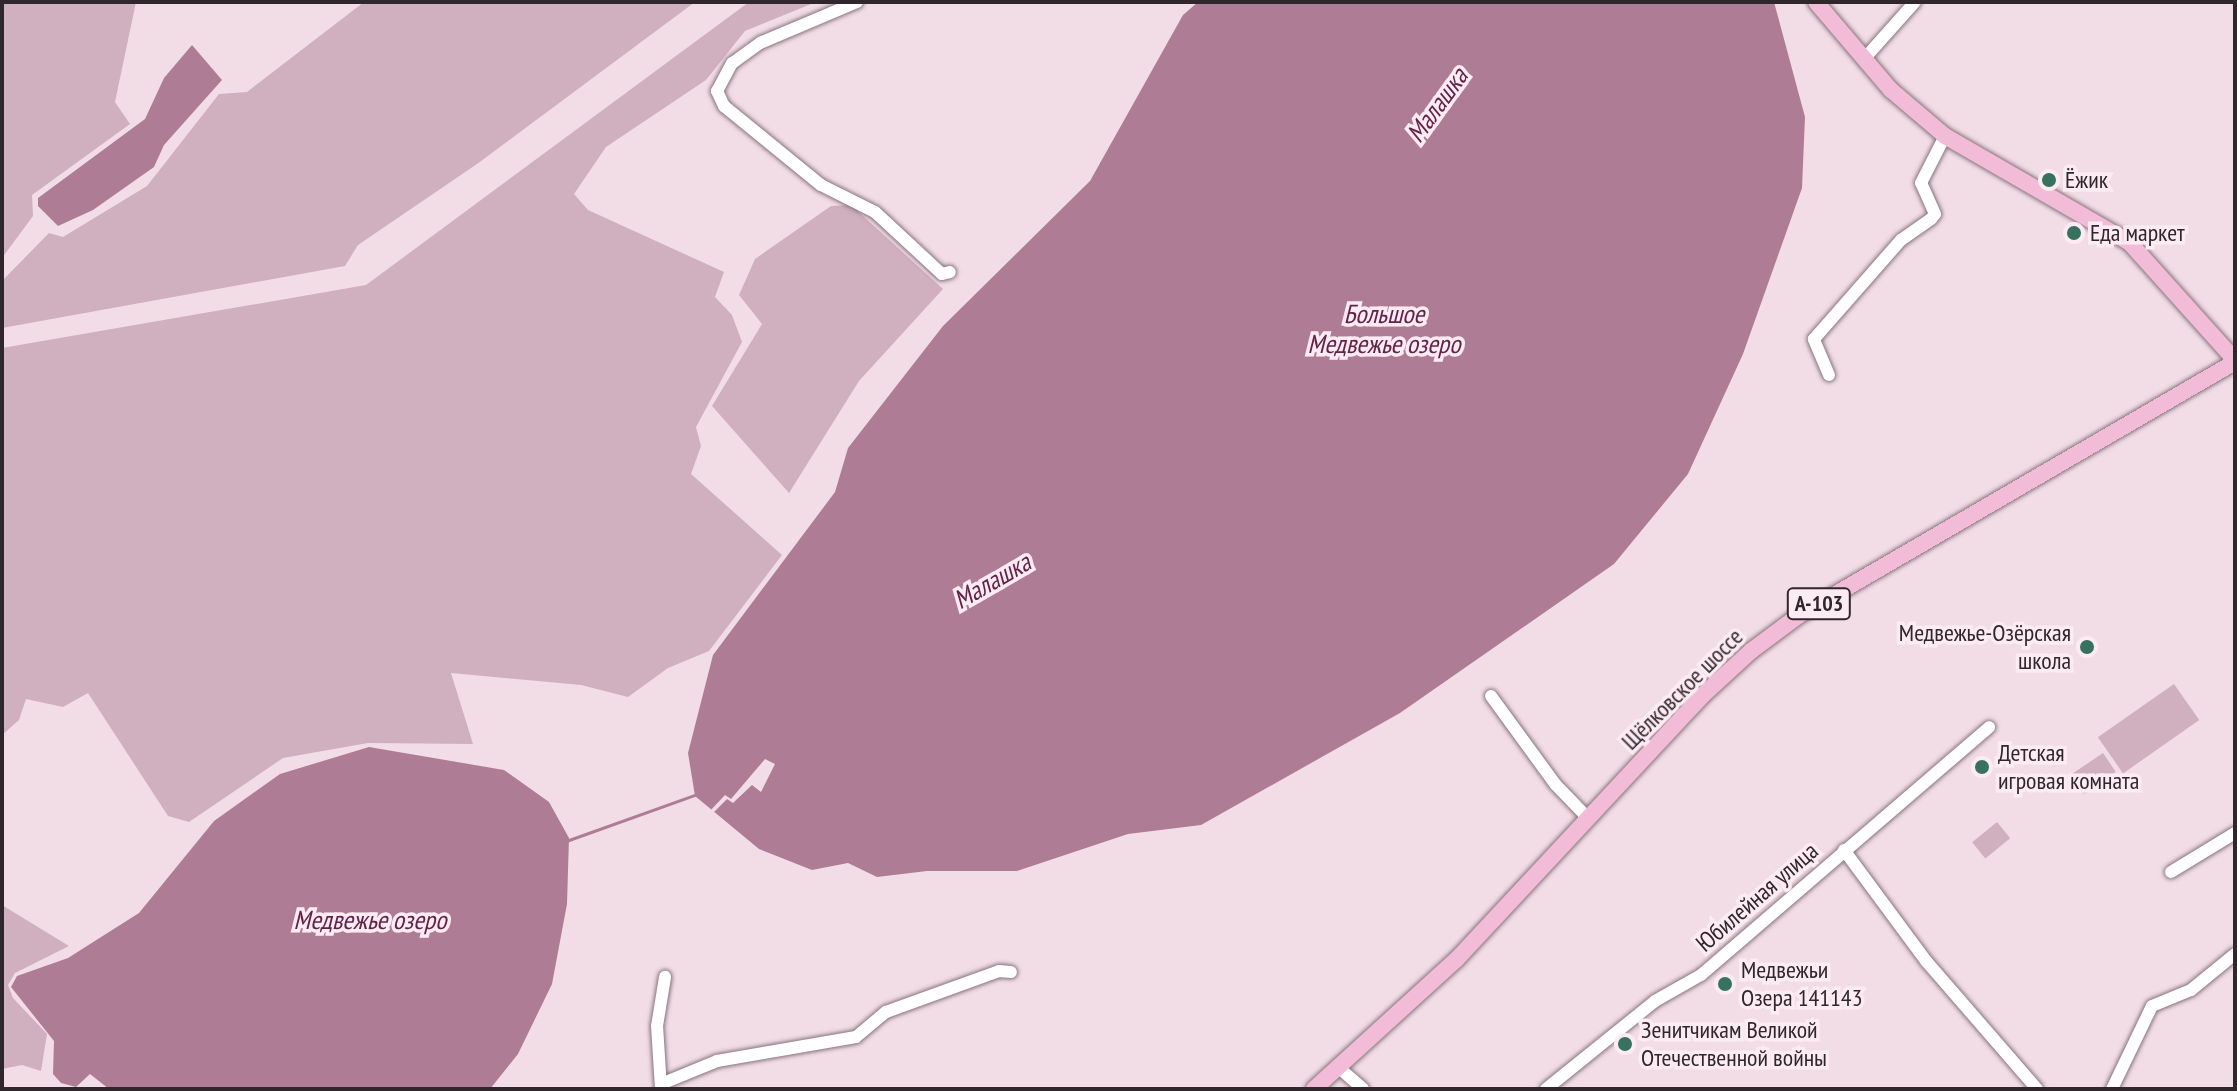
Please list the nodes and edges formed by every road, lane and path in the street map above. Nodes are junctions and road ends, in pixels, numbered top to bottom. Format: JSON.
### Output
{"nodes":[{"id":1,"x":857,"y":2,"type":"edge"},
{"id":2,"x":1816,"y":2,"type":"edge"},
{"id":3,"x":1915,"y":2,"type":"edge"},
{"id":4,"x":1864,"y":59,"type":"junction"},
{"id":5,"x":1945,"y":136,"type":"junction"},
{"id":6,"x":950,"y":272,"type":"dead end"},
{"id":7,"x":2235,"y":361,"type":"edge"},
{"id":8,"x":1829,"y":375,"type":"dead end"},
{"id":9,"x":1491,"y":696,"type":"dead end"},
{"id":10,"x":1989,"y":727,"type":"dead end"},
{"id":11,"x":1589,"y":819,"type":"junction"},
{"id":12,"x":2235,"y":833,"type":"edge"},
{"id":13,"x":1844,"y":850,"type":"junction"},
{"id":14,"x":2171,"y":872,"type":"dead end"},
{"id":15,"x":2235,"y":954,"type":"edge"},
{"id":16,"x":1011,"y":972,"type":"dead end"},
{"id":17,"x":665,"y":977,"type":"dead end"},
{"id":18,"x":1338,"y":1067,"type":"junction"},
{"id":19,"x":661,"y":1086,"type":"edge"},
{"id":20,"x":1314,"y":1089,"type":"edge"},
{"id":21,"x":1363,"y":1089,"type":"edge"},
{"id":22,"x":1546,"y":1089,"type":"edge"},
{"id":23,"x":2037,"y":1089,"type":"edge"},
{"id":24,"x":2112,"y":1089,"type":"edge"}],
"edges":[{"from":1,"to":6,"type":"street"},
{"from":2,"to":4,"type":"main road"},
{"from":3,"to":4,"type":"street"},
{"from":4,"to":5,"type":"main road"},
{"from":5,"to":7,"type":"main road"},
{"from":5,"to":8,"type":"street"},
{"from":7,"to":11,"type":"main road","name":"Щёлковское шоссе","number":"А-103"},
{"from":9,"to":11,"type":"street"},
{"from":10,"to":13,"type":"street","name":"Юбилейная улица"},
{"from":11,"to":18,"type":"main road","name":"Щёлковское шоссе","number":"А-103"},
{"from":12,"to":14,"type":"street"},
{"from":13,"to":22,"type":"street","name":"Юбилейная улица"},
{"from":13,"to":23,"type":"street"},
{"from":15,"to":24,"type":"street"},
{"from":16,"to":19,"type":"street"},
{"from":17,"to":19,"type":"street"},
{"from":18,"to":20,"type":"main road","name":"Щёлковское шоссе","number":"А-103"},
{"from":18,"to":21,"type":"street"}]}
